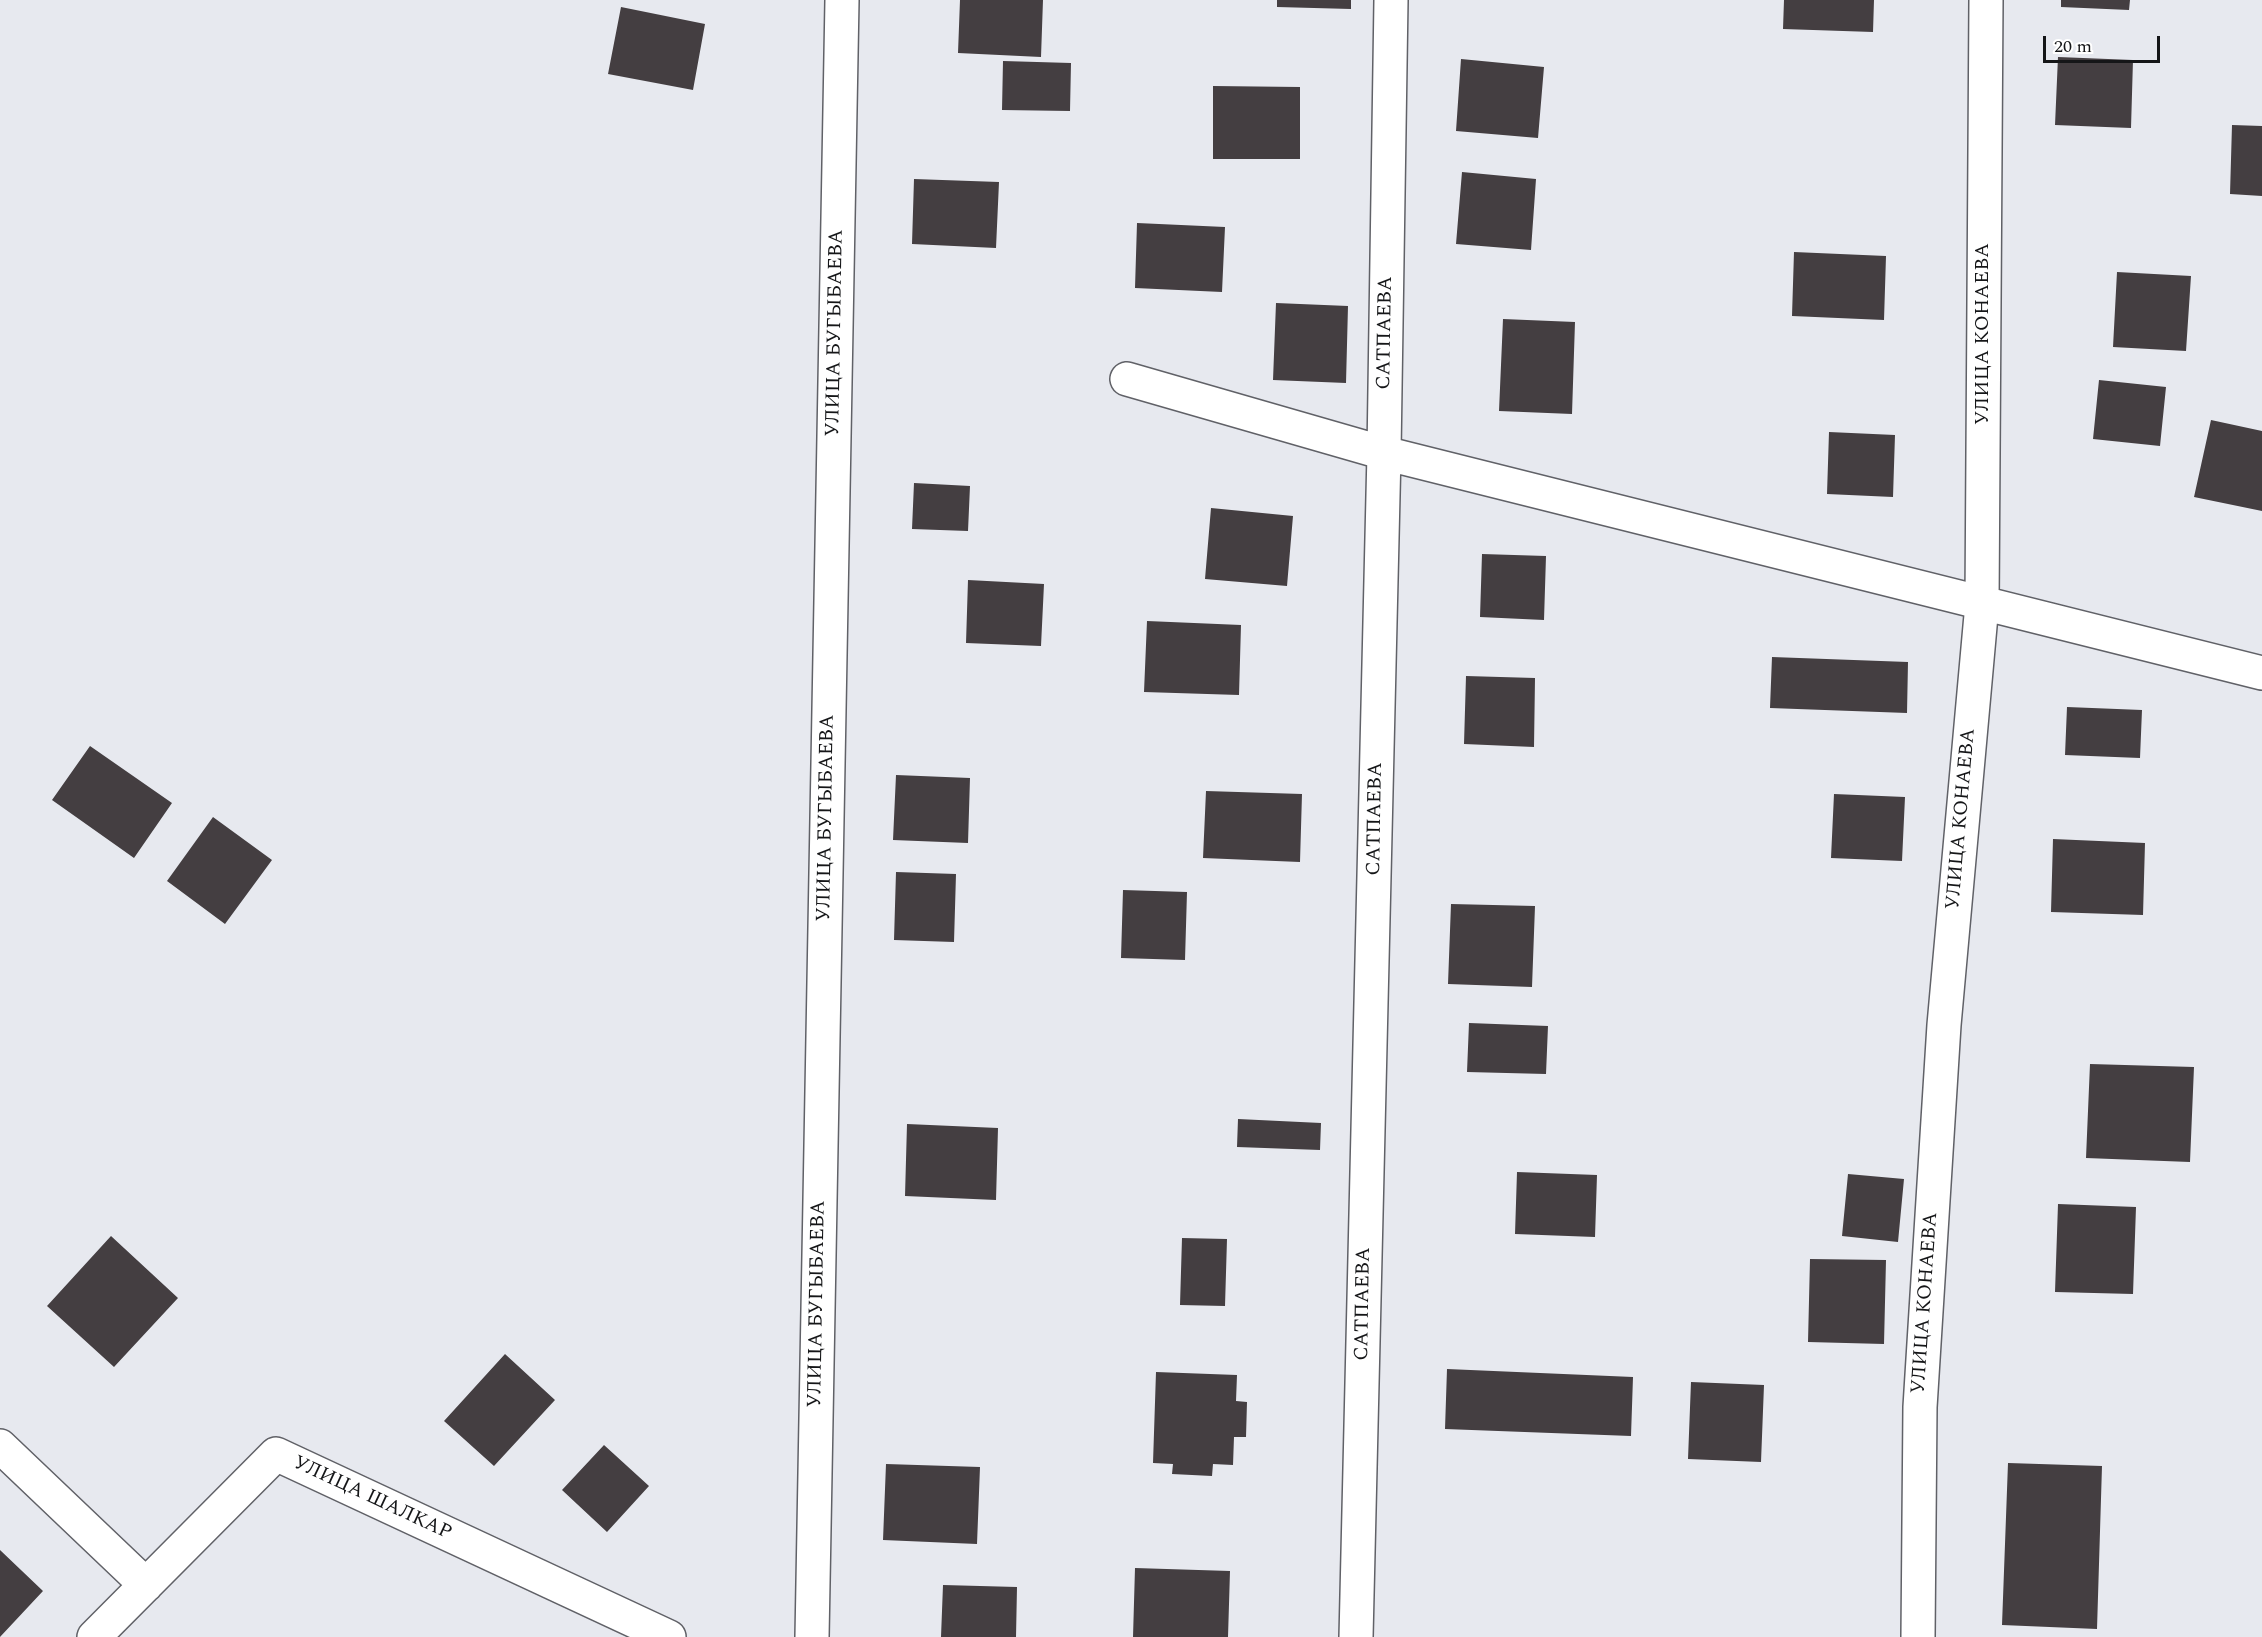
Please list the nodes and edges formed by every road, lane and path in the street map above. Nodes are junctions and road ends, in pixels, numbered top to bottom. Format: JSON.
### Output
{"nodes":[{"id":1,"x":842,"y":0,"type":"edge"},
{"id":2,"x":1391,"y":0,"type":"edge"},
{"id":3,"x":1986,"y":0,"type":"edge"},
{"id":4,"x":1126,"y":379,"type":"dead end"},
{"id":5,"x":1384,"y":453,"type":"junction"},
{"id":6,"x":1982,"y":604,"type":"junction"},
{"id":7,"x":2262,"y":674,"type":"edge"},
{"id":8,"x":0,"y":1446,"type":"edge"},
{"id":9,"x":146,"y":1585,"type":"junction"},
{"id":10,"x":94,"y":1637,"type":"edge"},
{"id":11,"x":669,"y":1637,"type":"edge"},
{"id":12,"x":812,"y":1637,"type":"edge"},
{"id":13,"x":1356,"y":1637,"type":"edge"},
{"id":14,"x":1918,"y":1637,"type":"edge"}],
"edges":[{"from":1,"to":12,"type":"street","name":"УЛИЦА БУГЫБАЕВА"},
{"from":2,"to":5,"type":"street","name":"САТПАЕВА"},
{"from":3,"to":6,"type":"street","name":"УЛИЦА КОНАЕВА"},
{"from":4,"to":5,"type":"street"},
{"from":5,"to":6,"type":"street"},
{"from":5,"to":13,"type":"street","name":"САТПАЕВА"},
{"from":6,"to":7,"type":"street"},
{"from":6,"to":14,"type":"street","name":"УЛИЦА КОНАЕВА"},
{"from":8,"to":9,"type":"street"},
{"from":9,"to":10,"type":"street","name":"УЛИЦА ШАЛКАР"},
{"from":9,"to":11,"type":"street","name":"УЛИЦА ШАЛКАР"}]}
